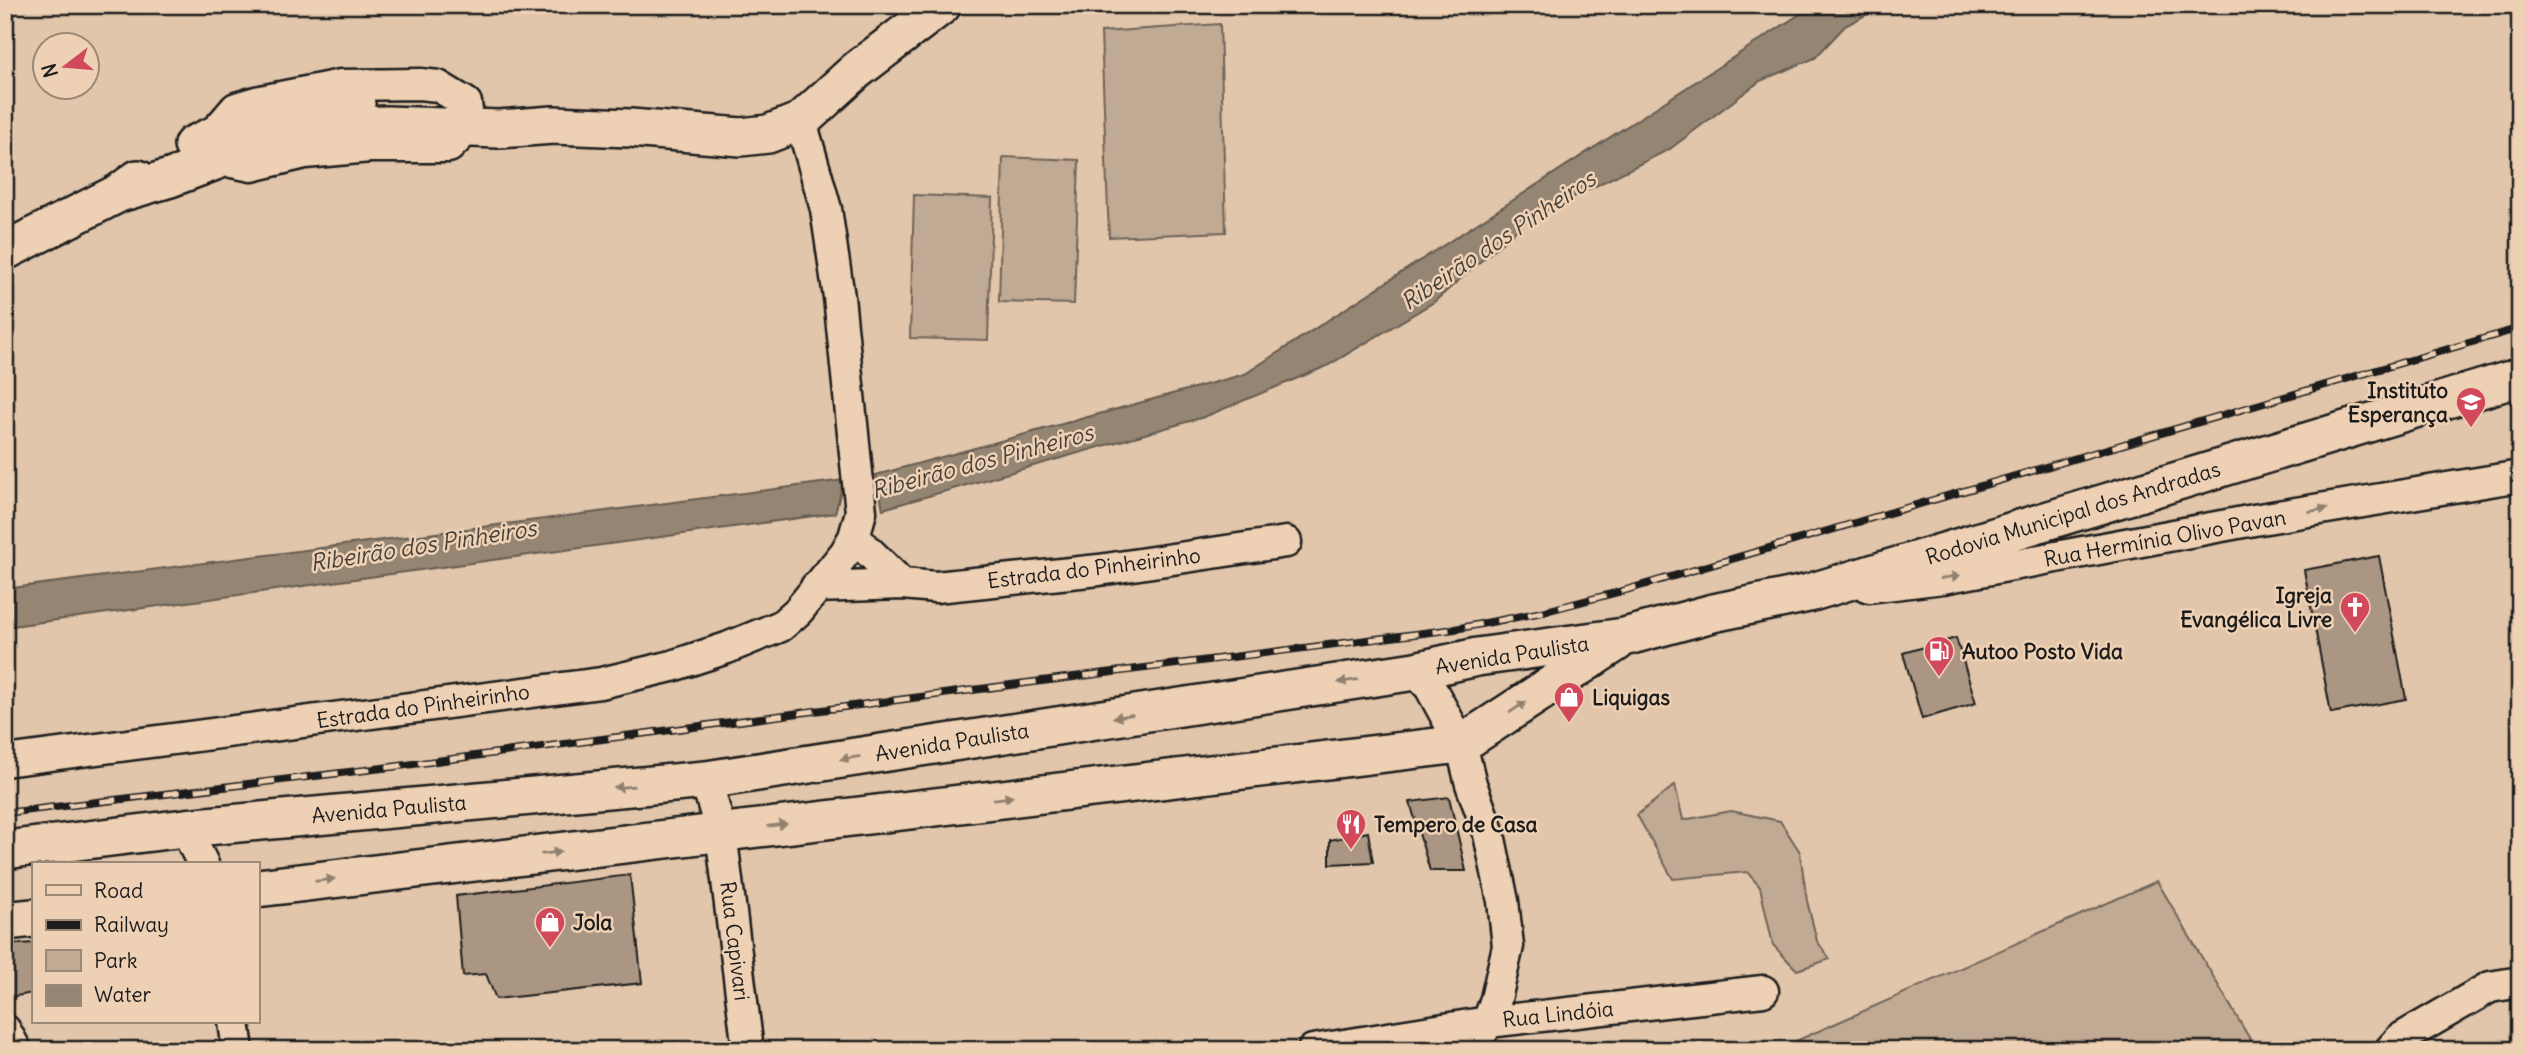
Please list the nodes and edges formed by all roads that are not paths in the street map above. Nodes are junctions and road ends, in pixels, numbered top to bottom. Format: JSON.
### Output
{"nodes":[{"id":1,"x":942,"y":5,"type":"edge"},
{"id":2,"x":459,"y":111,"type":"junction"},
{"id":3,"x":801,"y":121,"type":"junction"},
{"id":4,"x":223,"y":149,"type":"junction"},
{"id":5,"x":5,"y":251,"type":"edge"},
{"id":6,"x":2520,"y":377,"type":"edge"},
{"id":7,"x":2520,"y":475,"type":"edge"},
{"id":8,"x":858,"y":524,"type":"junction"},
{"id":9,"x":1286,"y":542,"type":"dead end"},
{"id":10,"x":902,"y":583,"type":"junction"},
{"id":11,"x":816,"y":587,"type":"junction"},
{"id":12,"x":1809,"y":593,"type":"junction"},
{"id":13,"x":1624,"y":638,"type":"junction"},
{"id":14,"x":1415,"y":671,"type":"junction"},
{"id":15,"x":1461,"y":744,"type":"junction"},
{"id":16,"x":5,"y":761,"type":"edge"},
{"id":17,"x":706,"y":780,"type":"junction"},
{"id":18,"x":185,"y":828,"type":"junction"},
{"id":19,"x":721,"y":832,"type":"junction"},
{"id":20,"x":5,"y":850,"type":"edge"},
{"id":21,"x":203,"y":862,"type":"edge"},
{"id":22,"x":259,"y":888,"type":"edge"},
{"id":23,"x":32,"y":918,"type":"edge"},
{"id":24,"x":5,"y":921,"type":"edge"},
{"id":25,"x":2520,"y":982,"type":"edge"},
{"id":26,"x":1763,"y":991,"type":"dead end"},
{"id":27,"x":1488,"y":1022,"type":"junction"},
{"id":28,"x":234,"y":1024,"type":"edge"},
{"id":29,"x":5,"y":1030,"type":"edge"},
{"id":30,"x":16,"y":1050,"type":"edge"},
{"id":31,"x":238,"y":1050,"type":"edge"},
{"id":32,"x":748,"y":1050,"type":"edge"},
{"id":33,"x":1313,"y":1050,"type":"edge"},
{"id":34,"x":1472,"y":1050,"type":"edge"},
{"id":35,"x":2390,"y":1050,"type":"edge"}],
"edges":[{"from":1,"to":3,"type":"main road"},
{"from":2,"to":3,"type":"main road"},
{"from":2,"to":4,"type":"main road"},
{"from":2,"to":4,"type":"street"},
{"from":2,"to":4,"type":"street"},
{"from":3,"to":8,"type":"street"},
{"from":4,"to":5,"type":"main road"},
{"from":6,"to":12,"type":"main road","name":"Rodovia Municipal dos Andradas"},
{"from":12,"to":7,"type":"street","name":"Rua Hermínia Olivo Pavan","one_way":true},
{"from":8,"to":10,"type":"street"},
{"from":8,"to":11,"type":"street","name":"Estrada do Pinheirinho"},
{"from":9,"to":10,"type":"street","name":"Estrada do Pinheirinho"},
{"from":10,"to":11,"type":"street","name":"Estrada do Pinheirinho"},
{"from":11,"to":16,"type":"street","name":"Estrada do Pinheirinho"},
{"from":12,"to":13,"type":"main road","name":"Rodovia Municipal dos Andradas"},
{"from":13,"to":14,"type":"main road","name":"Avenida Paulista"},
{"from":15,"to":13,"type":"main road","name":"Avenida Paulista","one_way":true},
{"from":14,"to":15,"type":"street"},
{"from":14,"to":17,"type":"main road","name":"Avenida Paulista","one_way":true},
{"from":19,"to":15,"type":"main road","name":"Avenida Paulista","one_way":true},
{"from":15,"to":27,"type":"street"},
{"from":17,"to":18,"type":"main road","name":"Avenida Paulista","one_way":true},
{"from":17,"to":19,"type":"street","name":"Rua Capivari"},
{"from":18,"to":20,"type":"main road","name":"Avenida Paulista"},
{"from":18,"to":21,"type":"street"},
{"from":22,"to":19,"type":"main road","name":"Avenida Paulista","one_way":true},
{"from":19,"to":32,"type":"street","name":"Rua Capivari"},
{"from":23,"to":24,"type":"main road"},
{"from":25,"to":35,"type":"street"},
{"from":26,"to":27,"type":"street","name":"Rua Lindóia"},
{"from":27,"to":33,"type":"street","name":"Rua Lindóia"},
{"from":27,"to":34,"type":"street"},
{"from":28,"to":31,"type":"street"},
{"from":29,"to":30,"type":"street"}]}
